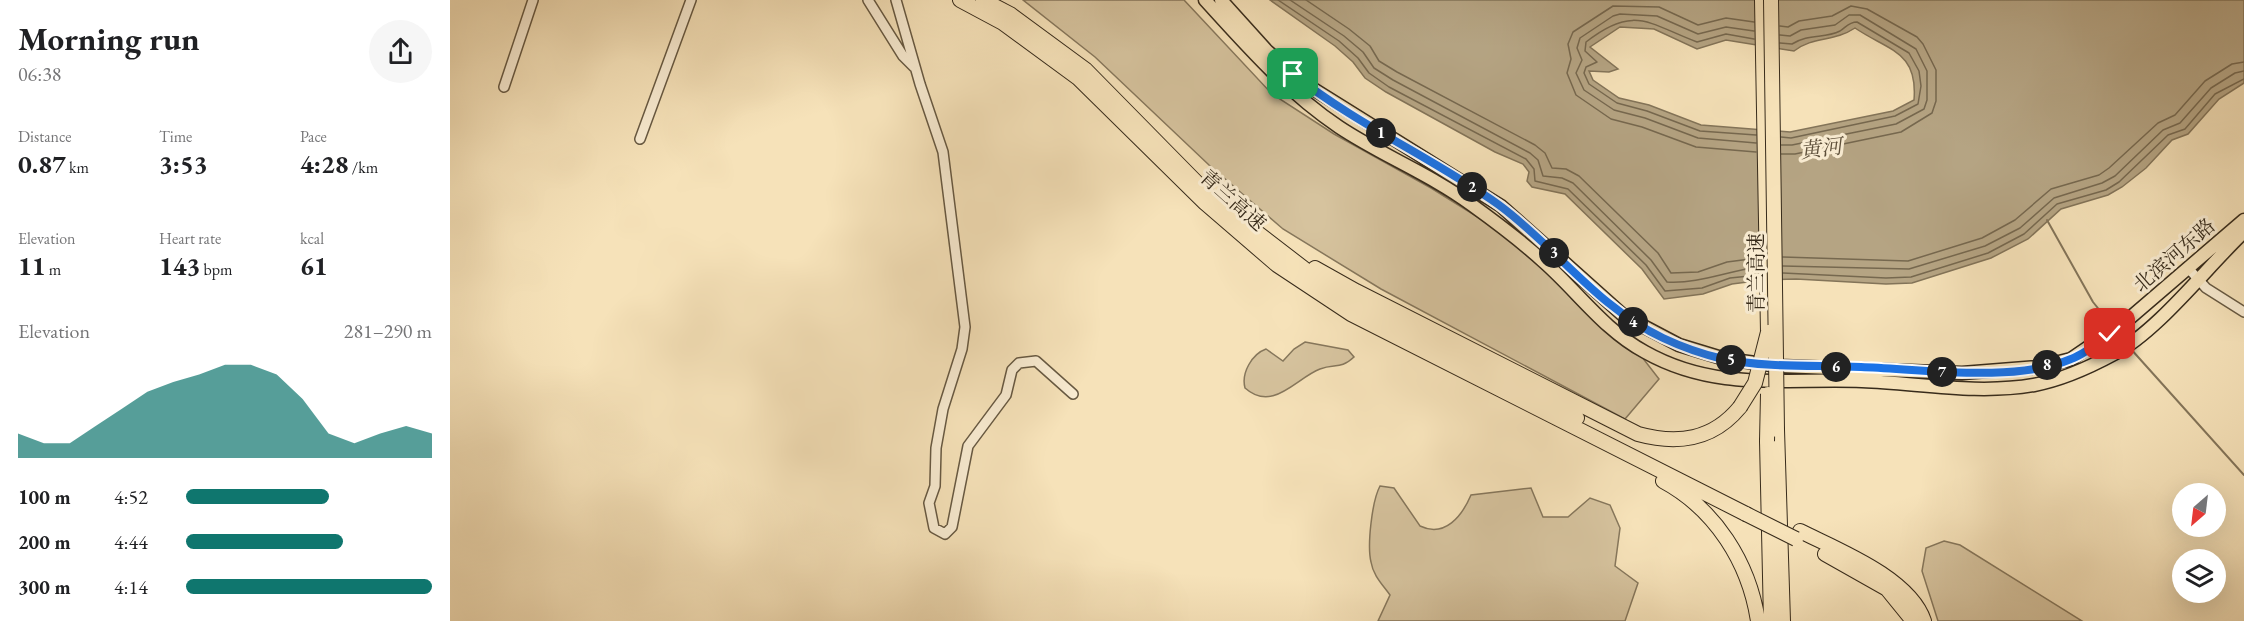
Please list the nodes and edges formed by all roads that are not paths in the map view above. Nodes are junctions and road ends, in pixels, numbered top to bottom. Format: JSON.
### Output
{"nodes":[{"id":1,"x":533,"y":0,"type":"edge"},
{"id":2,"x":691,"y":0,"type":"edge"},
{"id":3,"x":868,"y":0,"type":"edge"},
{"id":4,"x":896,"y":0,"type":"edge"},
{"id":5,"x":960,"y":0,"type":"edge"},
{"id":6,"x":983,"y":0,"type":"edge"},
{"id":7,"x":1205,"y":0,"type":"edge"},
{"id":8,"x":1221,"y":0,"type":"edge"},
{"id":9,"x":1762,"y":0,"type":"edge"},
{"id":10,"x":1771,"y":0,"type":"edge"},
{"id":11,"x":916,"y":69,"type":"junction"},
{"id":12,"x":504,"y":87,"type":"dead end"},
{"id":13,"x":640,"y":139,"type":"dead end"},
{"id":14,"x":2244,"y":220,"type":"edge"},
{"id":15,"x":2244,"y":232,"type":"edge"},
{"id":16,"x":1261,"y":237,"type":"junction"},
{"id":17,"x":2189,"y":269,"type":"junction"},
{"id":18,"x":2198,"y":279,"type":"junction"},
{"id":19,"x":2244,"y":312,"type":"edge"},
{"id":20,"x":1768,"y":332,"type":"junction"},
{"id":21,"x":1506,"y":393,"type":"junction"},
{"id":22,"x":1073,"y":394,"type":"dead end"},
{"id":23,"x":1748,"y":510,"type":"junction"},
{"id":24,"x":1798,"y":535,"type":"junction"},
{"id":25,"x":1780,"y":545,"type":"junction"},
{"id":26,"x":1758,"y":621,"type":"edge"},
{"id":27,"x":1771,"y":621,"type":"edge"},
{"id":28,"x":1783,"y":621,"type":"edge"},
{"id":29,"x":1788,"y":621,"type":"edge"},
{"id":30,"x":1913,"y":621,"type":"edge"},
{"id":31,"x":1924,"y":621,"type":"edge"}],
"edges":[{"from":1,"to":12,"type":"street"},
{"from":2,"to":13,"type":"street"},
{"from":3,"to":11,"type":"street"},
{"from":4,"to":11,"type":"street"},
{"from":5,"to":21,"type":"highway","name":"青兰高速"},
{"from":6,"to":16,"type":"highway","name":"青兰高速"},
{"from":7,"to":18,"type":"main road","name":"北滨河东路"},
{"from":8,"to":17,"type":"main road","name":"北滨河东路"},
{"from":9,"to":20,"type":"highway","name":"青兰高速"},
{"from":10,"to":25,"type":"highway","name":"青兰高速","bridge":true},
{"from":11,"to":22,"type":"street"},
{"from":14,"to":17,"type":"main road","name":"北滨河东路"},
{"from":15,"to":18,"type":"main road","name":"北滨河东路"},
{"from":16,"to":20,"type":"highway","bridge":true},
{"from":16,"to":23,"type":"highway"},
{"from":17,"to":18,"type":"street"},
{"from":18,"to":19,"type":"street"},
{"from":20,"to":27,"type":"highway","bridge":true},
{"from":21,"to":23,"type":"highway"},
{"from":21,"to":26,"type":"highway"},
{"from":23,"to":24,"type":"highway","bridge":true},
{"from":24,"to":30,"type":"highway"},
{"from":24,"to":31,"type":"highway"},
{"from":25,"to":28,"type":"highway"},
{"from":25,"to":29,"type":"highway"}]}
